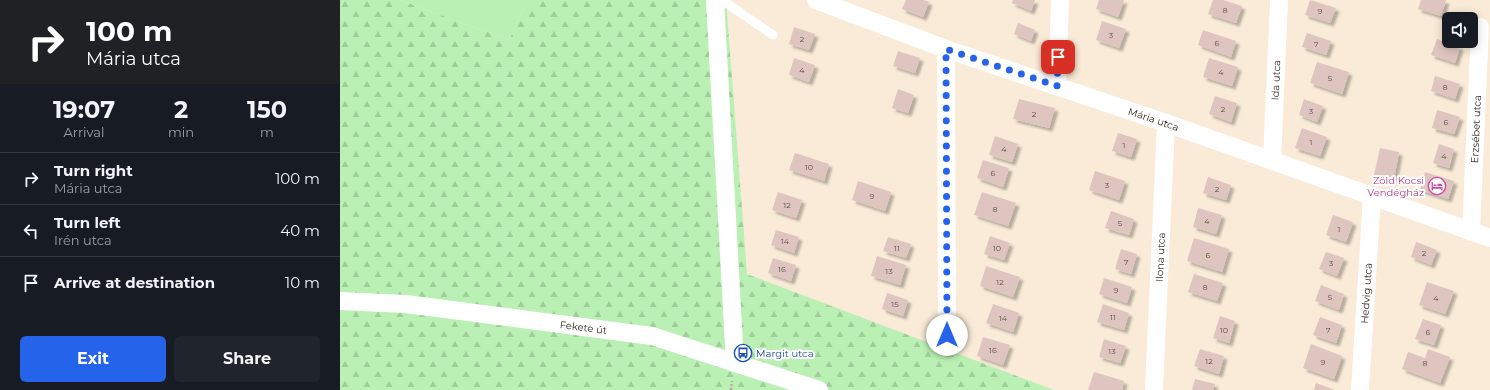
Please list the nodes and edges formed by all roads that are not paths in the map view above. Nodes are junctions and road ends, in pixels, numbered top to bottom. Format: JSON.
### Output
{"nodes":[{"id":1,"x":715,"y":0,"type":"edge"},
{"id":2,"x":722,"y":0,"type":"edge"},
{"id":3,"x":816,"y":0,"type":"edge"},
{"id":4,"x":1060,"y":0,"type":"edge"},
{"id":5,"x":1278,"y":0,"type":"edge"},
{"id":6,"x":840,"y":4,"type":"edge"},
{"id":7,"x":1480,"y":27,"type":"dead end"},
{"id":8,"x":773,"y":35,"type":"dead end"},
{"id":9,"x":946,"y":49,"type":"junction"},
{"id":10,"x":1057,"y":86,"type":"junction"},
{"id":11,"x":1166,"y":123,"type":"junction"},
{"id":12,"x":1272,"y":161,"type":"junction"},
{"id":13,"x":1372,"y":197,"type":"junction"},
{"id":14,"x":1471,"y":232,"type":"junction"},
{"id":15,"x":1490,"y":238,"type":"edge"},
{"id":16,"x":340,"y":301,"type":"edge"},
{"id":17,"x":947,"y":335,"type":"dead end"},
{"id":18,"x":735,"y":363,"type":"junction"},
{"id":19,"x":819,"y":390,"type":"edge"},
{"id":20,"x":1154,"y":390,"type":"edge"},
{"id":21,"x":1360,"y":390,"type":"edge"}],
"edges":[{"from":1,"to":18,"type":"street"},
{"from":2,"to":8,"type":"lane"},
{"from":3,"to":6,"type":"street","name":"Mária utca"},
{"from":4,"to":10,"type":"street"},
{"from":5,"to":12,"type":"street","name":"Ida utca"},
{"from":6,"to":9,"type":"street","name":"Mária utca"},
{"from":7,"to":14,"type":"street","name":"Erzsébet utca"},
{"from":9,"to":10,"type":"street","name":"Mária utca"},
{"from":9,"to":17,"type":"street"},
{"from":10,"to":11,"type":"street","name":"Mária utca"},
{"from":11,"to":12,"type":"street","name":"Mária utca"},
{"from":11,"to":20,"type":"street","name":"Ilona utca"},
{"from":12,"to":13,"type":"street","name":"Mária utca"},
{"from":13,"to":14,"type":"street","name":"Mária utca"},
{"from":13,"to":21,"type":"street","name":"Hedvig utca"},
{"from":14,"to":15,"type":"street","name":"Mária utca"},
{"from":16,"to":18,"type":"street","name":"Fekete út"},
{"from":18,"to":19,"type":"street","name":"Fekete út"}]}
